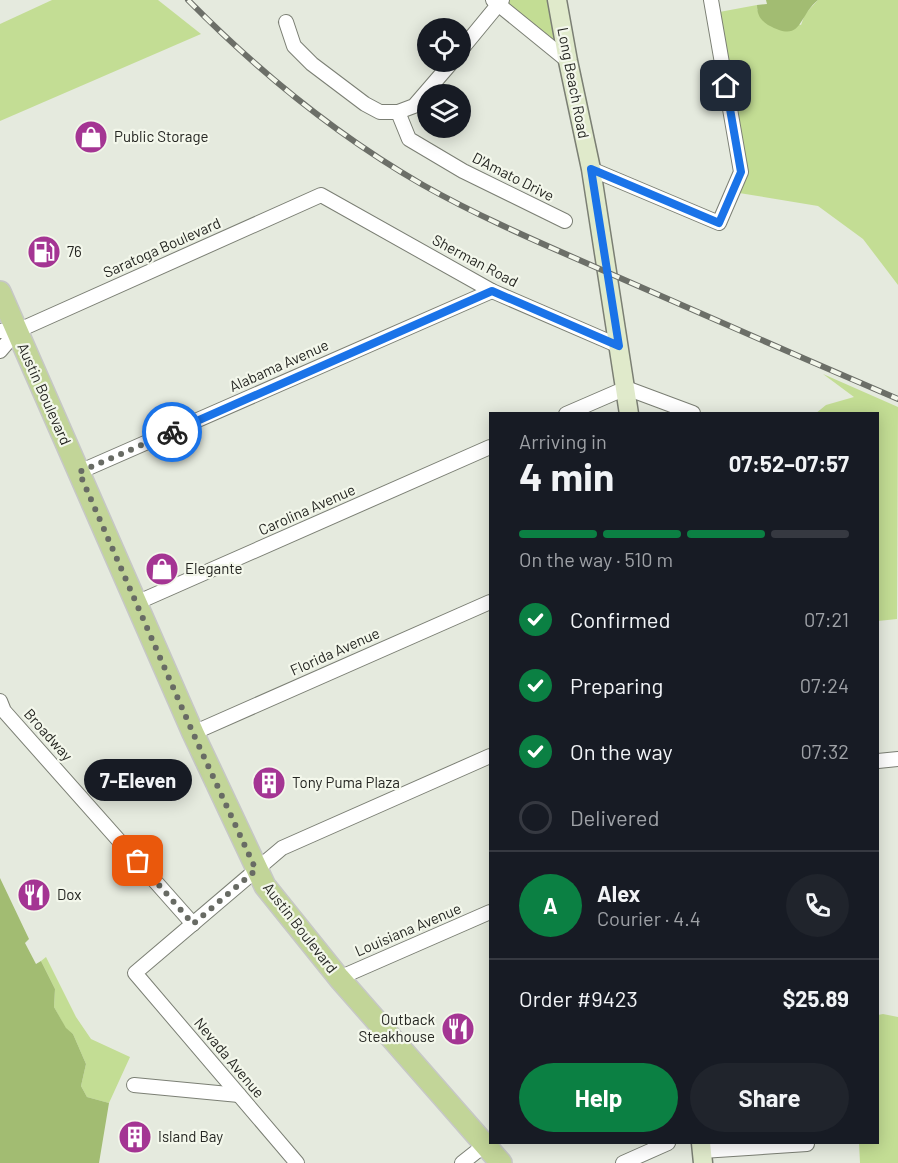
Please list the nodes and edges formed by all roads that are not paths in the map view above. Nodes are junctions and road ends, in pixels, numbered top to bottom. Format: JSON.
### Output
{"nodes":[{"id":1,"x":557,"y":0,"type":"edge"},
{"id":2,"x":711,"y":0,"type":"edge"},
{"id":3,"x":497,"y":1,"type":"edge"},
{"id":4,"x":286,"y":22,"type":"dead end"},
{"id":5,"x":471,"y":36,"type":"edge"},
{"id":6,"x":568,"y":61,"type":"junction"},
{"id":7,"x":444,"y":72,"type":"edge"},
{"id":8,"x":398,"y":112,"type":"junction"},
{"id":9,"x":591,"y":169,"type":"junction"},
{"id":10,"x":321,"y":195,"type":"joint"},
{"id":11,"x":565,"y":221,"type":"dead end"},
{"id":12,"x":492,"y":291,"type":"junction"},
{"id":13,"x":0,"y":292,"type":"edge"},
{"id":14,"x":8,"y":331,"type":"edge"},
{"id":15,"x":619,"y":346,"type":"junction"},
{"id":16,"x":0,"y":351,"type":"edge"},
{"id":17,"x":626,"y":388,"type":"junction"},
{"id":18,"x":571,"y":412,"type":"edge"},
{"id":19,"x":629,"y":412,"type":"edge"},
{"id":20,"x":690,"y":412,"type":"edge"},
{"id":21,"x":489,"y":447,"type":"edge"},
{"id":22,"x":79,"y":472,"type":"junction"},
{"id":23,"x":489,"y":602,"type":"edge"},
{"id":24,"x":136,"y":603,"type":"junction"},
{"id":25,"x":0,"y":701,"type":"edge"},
{"id":26,"x":193,"y":733,"type":"junction"},
{"id":27,"x":489,"y":756,"type":"edge"},
{"id":28,"x":898,"y":759,"type":"edge"},
{"id":29,"x":879,"y":761,"type":"edge"},
{"id":30,"x":256,"y":870,"type":"junction"},
{"id":31,"x":489,"y":912,"type":"edge"},
{"id":32,"x":193,"y":924,"type":"junction"},
{"id":33,"x":339,"y":978,"type":"junction"},
{"id":34,"x":134,"y":1085,"type":"dead end"},
{"id":35,"x":239,"y":1095,"type":"junction"},
{"id":36,"x":486,"y":1144,"type":"junction"},
{"id":37,"x":666,"y":1144,"type":"edge"},
{"id":38,"x":807,"y":1144,"type":"edge"},
{"id":39,"x":702,"y":1152,"type":"edge"},
{"id":40,"x":297,"y":1163,"type":"edge"},
{"id":41,"x":462,"y":1163,"type":"edge"},
{"id":42,"x":501,"y":1163,"type":"edge"},
{"id":43,"x":623,"y":1163,"type":"edge"}],
"edges":[{"from":1,"to":6,"type":"main road","name":"Long Beach Road"},
{"from":2,"to":9,"type":"street"},
{"from":3,"to":5,"type":"street"},
{"from":3,"to":6,"type":"street"},
{"from":4,"to":8,"type":"street"},
{"from":6,"to":9,"type":"main road","name":"Long Beach Road"},
{"from":7,"to":8,"type":"street"},
{"from":8,"to":11,"type":"street","name":"D'Amato Drive"},
{"from":9,"to":15,"type":"main road","name":"Long Beach Road"},
{"from":10,"to":12,"type":"street","name":"Sherman Road"},
{"from":10,"to":14,"type":"street","name":"Saratoga Boulevard"},
{"from":12,"to":15,"type":"street","name":"Sherman Road"},
{"from":12,"to":22,"type":"street","name":"Alabama Avenue"},
{"from":13,"to":14,"type":"main road","name":"Austin Boulevard"},
{"from":14,"to":16,"type":"street","name":"Saratoga Boulevard"},
{"from":14,"to":22,"type":"main road","name":"Austin Boulevard"},
{"from":15,"to":17,"type":"main road","name":"Long Beach Road"},
{"from":17,"to":18,"type":"street"},
{"from":17,"to":19,"type":"main road","name":"Long Beach Road"},
{"from":17,"to":20,"type":"street"},
{"from":21,"to":24,"type":"street","name":"Carolina Avenue"},
{"from":22,"to":24,"type":"main road","name":"Austin Boulevard"},
{"from":23,"to":26,"type":"street","name":"Florida Avenue"},
{"from":24,"to":26,"type":"main road","name":"Austin Boulevard"},
{"from":25,"to":32,"type":"street","name":"Broadway"},
{"from":26,"to":30,"type":"main road","name":"Austin Boulevard"},
{"from":27,"to":30,"type":"street"},
{"from":28,"to":29,"type":"street"},
{"from":30,"to":32,"type":"street"},
{"from":30,"to":33,"type":"main road","name":"Austin Boulevard"},
{"from":31,"to":33,"type":"street","name":"Louisiana Avenue"},
{"from":32,"to":35,"type":"street","name":"Nevada Avenue"},
{"from":33,"to":36,"type":"main road","name":"Austin Boulevard"},
{"from":34,"to":35,"type":"street"},
{"from":35,"to":40,"type":"street","name":"Nevada Avenue"},
{"from":36,"to":41,"type":"street"},
{"from":36,"to":42,"type":"main road","name":"Austin Boulevard"},
{"from":37,"to":43,"type":"street"},
{"from":38,"to":39,"type":"street"}]}
